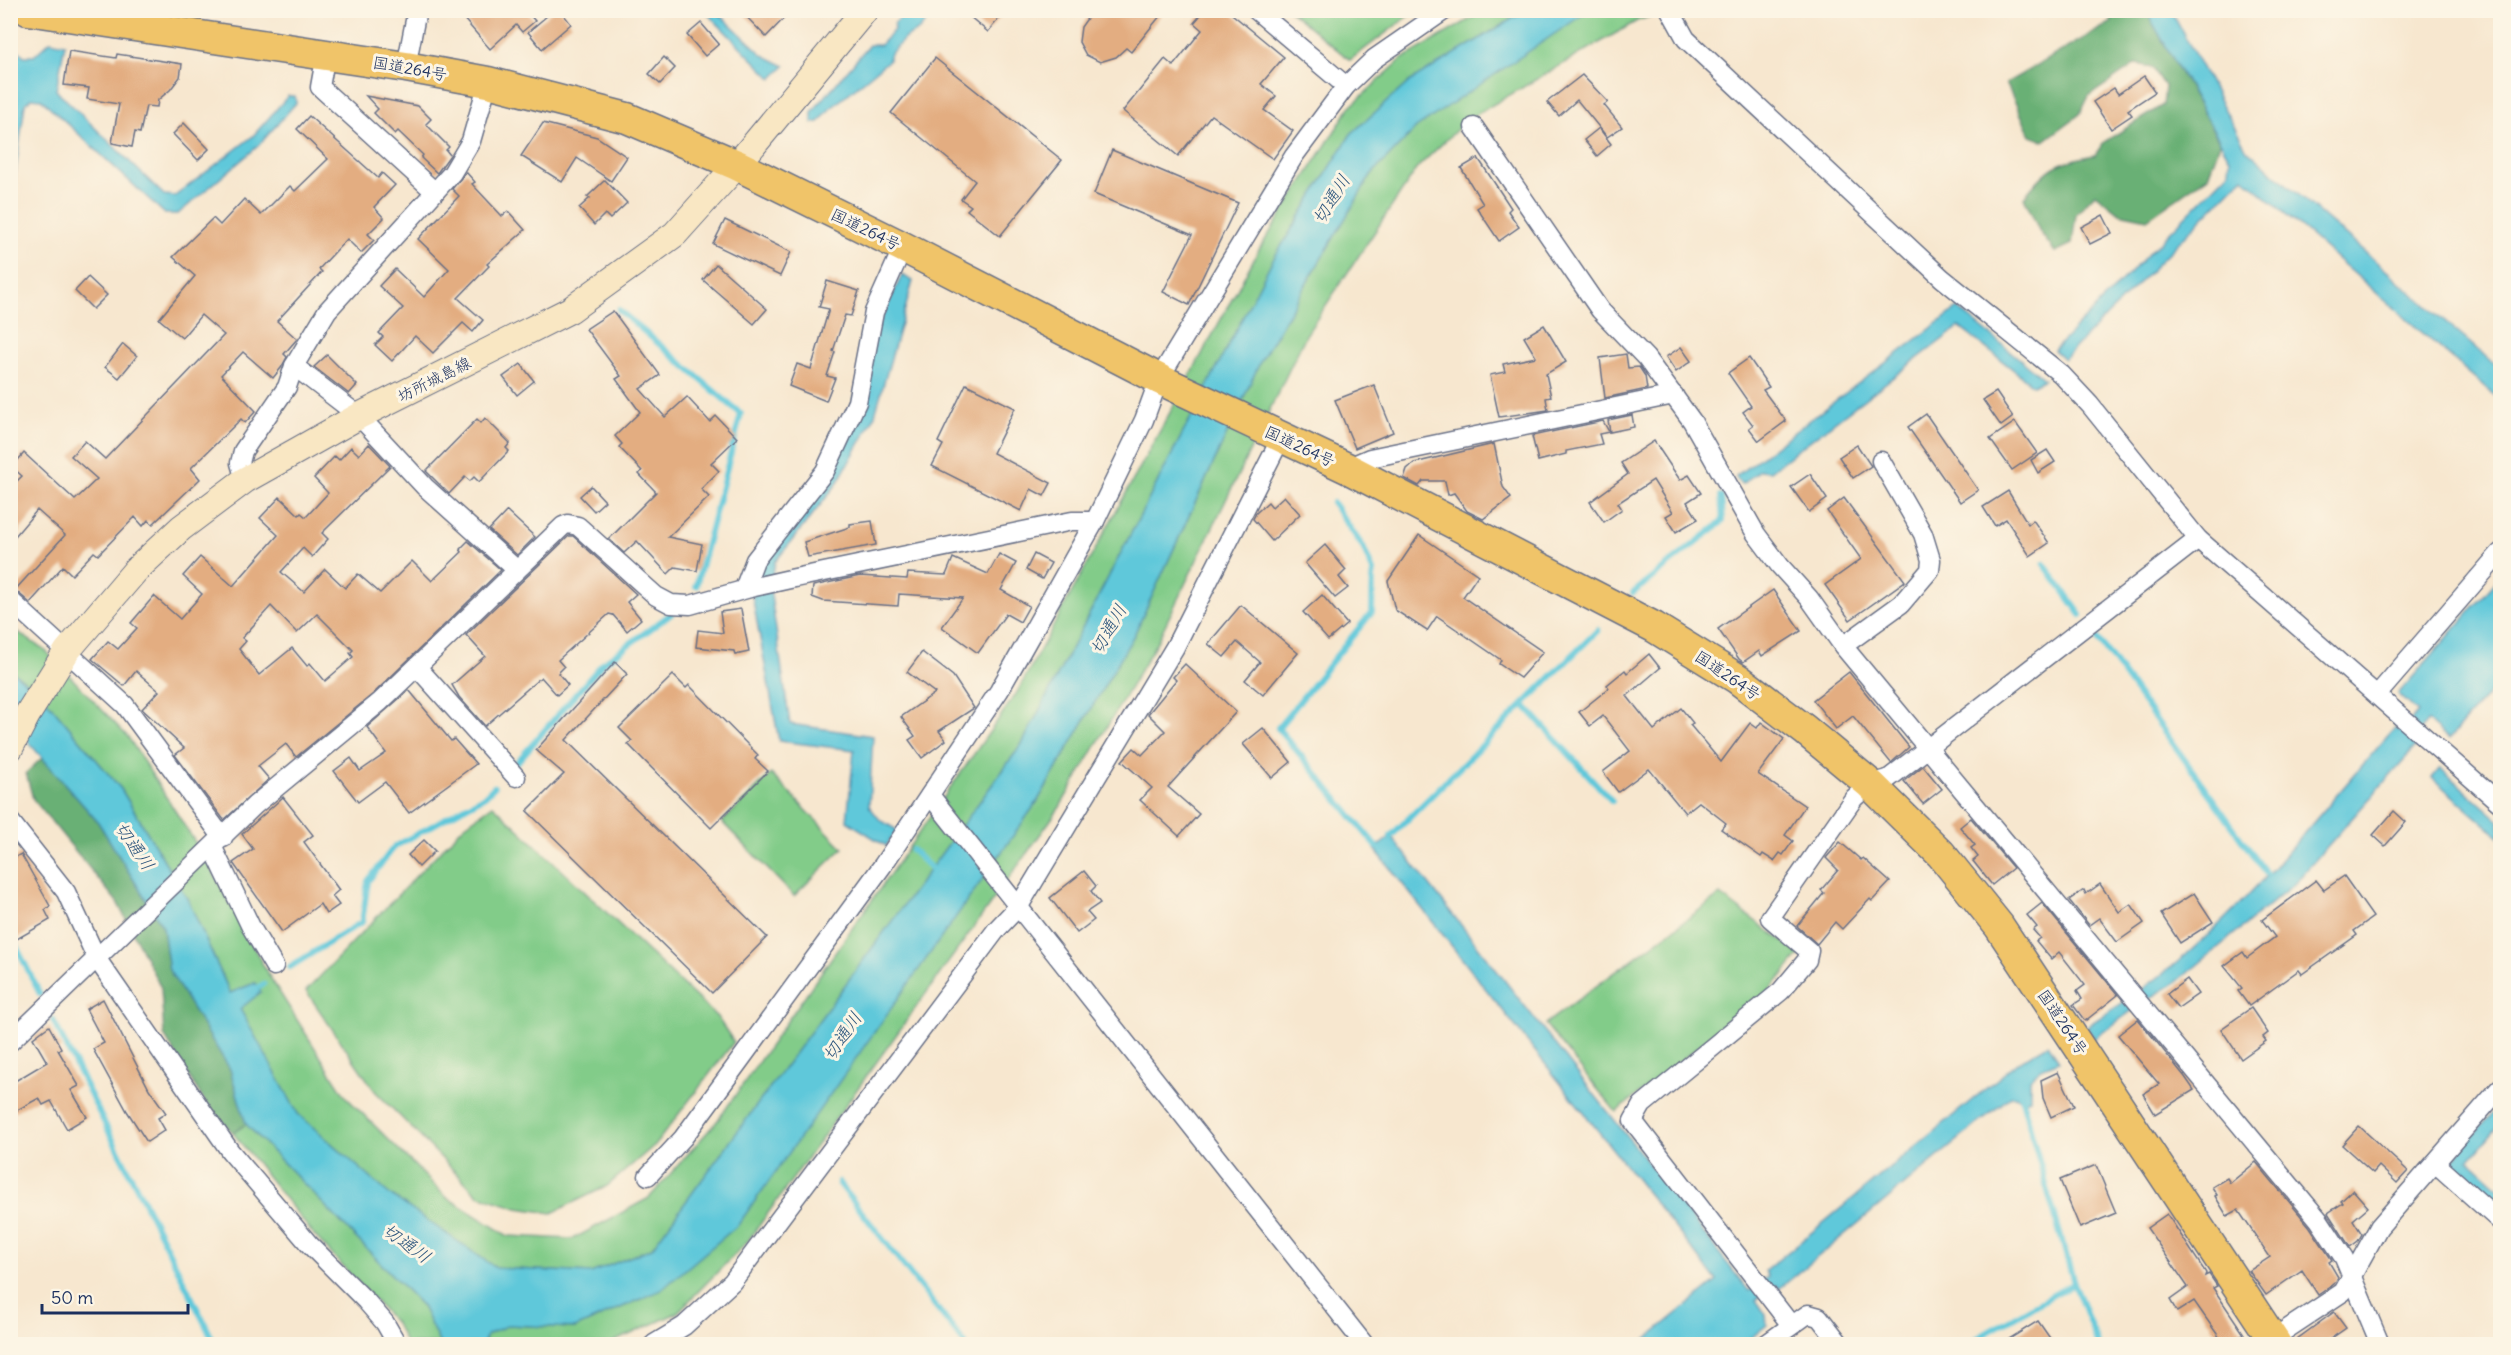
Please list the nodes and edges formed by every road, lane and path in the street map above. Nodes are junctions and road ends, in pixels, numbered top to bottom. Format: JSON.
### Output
{"nodes":[{"id":1,"x":28,"y":10,"type":"edge"},
{"id":2,"x":417,"y":10,"type":"edge"},
{"id":3,"x":865,"y":10,"type":"edge"},
{"id":4,"x":1256,"y":10,"type":"edge"},
{"id":5,"x":1445,"y":10,"type":"edge"},
{"id":6,"x":1671,"y":12,"type":"edge"},
{"id":7,"x":327,"y":54,"type":"junction"},
{"id":8,"x":406,"y":67,"type":"junction"},
{"id":9,"x":488,"y":82,"type":"junction"},
{"id":10,"x":1346,"y":86,"type":"junction"},
{"id":11,"x":1474,"y":127,"type":"dead end"},
{"id":12,"x":737,"y":165,"type":"junction"},
{"id":13,"x":435,"y":192,"type":"junction"},
{"id":14,"x":903,"y":247,"type":"junction"},
{"id":15,"x":294,"y":366,"type":"junction"},
{"id":16,"x":1165,"y":381,"type":"junction"},
{"id":17,"x":1674,"y":395,"type":"junction"},
{"id":18,"x":359,"y":416,"type":"junction"},
{"id":19,"x":1281,"y":438,"type":"junction"},
{"id":20,"x":1881,"y":460,"type":"dead end"},
{"id":21,"x":1347,"y":468,"type":"junction"},
{"id":22,"x":245,"y":480,"type":"junction"},
{"id":23,"x":1095,"y":521,"type":"junction"},
{"id":24,"x":2198,"y":539,"type":"junction"},
{"id":25,"x":2500,"y":554,"type":"edge"},
{"id":26,"x":517,"y":570,"type":"junction"},
{"id":27,"x":747,"y":589,"type":"junction"},
{"id":28,"x":10,"y":600,"type":"edge"},
{"id":29,"x":1843,"y":646,"type":"junction"},
{"id":30,"x":67,"y":651,"type":"junction"},
{"id":31,"x":417,"y":667,"type":"junction"},
{"id":32,"x":2377,"y":695,"type":"junction"},
{"id":33,"x":1928,"y":747,"type":"junction"},
{"id":34,"x":10,"y":748,"type":"edge"},
{"id":35,"x":516,"y":777,"type":"dead end"},
{"id":36,"x":1870,"y":784,"type":"junction"},
{"id":37,"x":933,"y":797,"type":"junction"},
{"id":38,"x":2500,"y":803,"type":"edge"},
{"id":39,"x":10,"y":821,"type":"edge"},
{"id":40,"x":214,"y":846,"type":"junction"},
{"id":41,"x":1016,"y":903,"type":"junction"},
{"id":42,"x":100,"y":956,"type":"junction"},
{"id":43,"x":274,"y":966,"type":"dead end"},
{"id":44,"x":10,"y":1042,"type":"edge"},
{"id":45,"x":2500,"y":1088,"type":"edge"},
{"id":46,"x":2435,"y":1163,"type":"junction"},
{"id":47,"x":648,"y":1176,"type":"dead end"},
{"id":48,"x":2500,"y":1221,"type":"edge"},
{"id":49,"x":2351,"y":1275,"type":"junction"},
{"id":50,"x":1791,"y":1325,"type":"junction"},
{"id":51,"x":2274,"y":1342,"type":"edge"},
{"id":52,"x":398,"y":1344,"type":"edge"},
{"id":53,"x":654,"y":1344,"type":"edge"},
{"id":54,"x":1364,"y":1344,"type":"edge"},
{"id":55,"x":1767,"y":1344,"type":"edge"},
{"id":56,"x":1840,"y":1344,"type":"edge"},
{"id":57,"x":2380,"y":1344,"type":"edge"}],
"edges":[{"from":1,"to":7,"type":"highway","name":"国道264号"},
{"from":2,"to":8,"type":"street"},
{"from":3,"to":12,"type":"main road","name":"坊所城島線"},
{"from":4,"to":10,"type":"street"},
{"from":5,"to":10,"type":"street"},
{"from":6,"to":24,"type":"street"},
{"from":7,"to":8,"type":"highway","name":"国道264号"},
{"from":7,"to":13,"type":"street"},
{"from":8,"to":9,"type":"highway","name":"国道264号"},
{"from":9,"to":12,"type":"highway","name":"国道264号"},
{"from":9,"to":13,"type":"street"},
{"from":10,"to":16,"type":"street"},
{"from":11,"to":17,"type":"street"},
{"from":12,"to":14,"type":"highway","name":"国道264号"},
{"from":12,"to":18,"type":"main road","name":"坊所城島線"},
{"from":13,"to":15,"type":"street"},
{"from":14,"to":16,"type":"highway","name":"国道264号"},
{"from":14,"to":27,"type":"street"},
{"from":15,"to":18,"type":"street"},
{"from":15,"to":22,"type":"street"},
{"from":16,"to":19,"type":"highway","name":"国道264号"},
{"from":16,"to":23,"type":"street"},
{"from":17,"to":21,"type":"street"},
{"from":17,"to":29,"type":"street"},
{"from":18,"to":22,"type":"main road","name":"坊所城島線"},
{"from":18,"to":26,"type":"street"},
{"from":19,"to":21,"type":"highway","name":"国道264号"},
{"from":19,"to":41,"type":"street"},
{"from":20,"to":29,"type":"street"},
{"from":21,"to":36,"type":"highway","name":"国道264号"},
{"from":22,"to":30,"type":"main road","name":"坊所城島線"},
{"from":23,"to":27,"type":"street"},
{"from":23,"to":37,"type":"street"},
{"from":24,"to":32,"type":"street"},
{"from":24,"to":33,"type":"street"},
{"from":25,"to":32,"type":"street"},
{"from":26,"to":27,"type":"street"},
{"from":26,"to":31,"type":"street"},
{"from":28,"to":30,"type":"street"},
{"from":29,"to":33,"type":"street"},
{"from":30,"to":34,"type":"main road","name":"坊所城島線"},
{"from":30,"to":40,"type":"street"},
{"from":31,"to":35,"type":"street"},
{"from":31,"to":40,"type":"street"},
{"from":32,"to":38,"type":"street"},
{"from":33,"to":36,"type":"street"},
{"from":33,"to":49,"type":"street"},
{"from":36,"to":50,"type":"street"},
{"from":36,"to":51,"type":"highway","name":"国道264号"},
{"from":37,"to":41,"type":"street"},
{"from":37,"to":47,"type":"street"},
{"from":39,"to":42,"type":"street"},
{"from":40,"to":42,"type":"street"},
{"from":40,"to":43,"type":"street"},
{"from":41,"to":53,"type":"street"},
{"from":41,"to":54,"type":"street"},
{"from":42,"to":44,"type":"street"},
{"from":42,"to":52,"type":"street"},
{"from":45,"to":46,"type":"street"},
{"from":46,"to":48,"type":"street"},
{"from":46,"to":49,"type":"street"},
{"from":49,"to":51,"type":"street"},
{"from":49,"to":57,"type":"street"},
{"from":50,"to":55,"type":"street"},
{"from":50,"to":56,"type":"street"}]}
